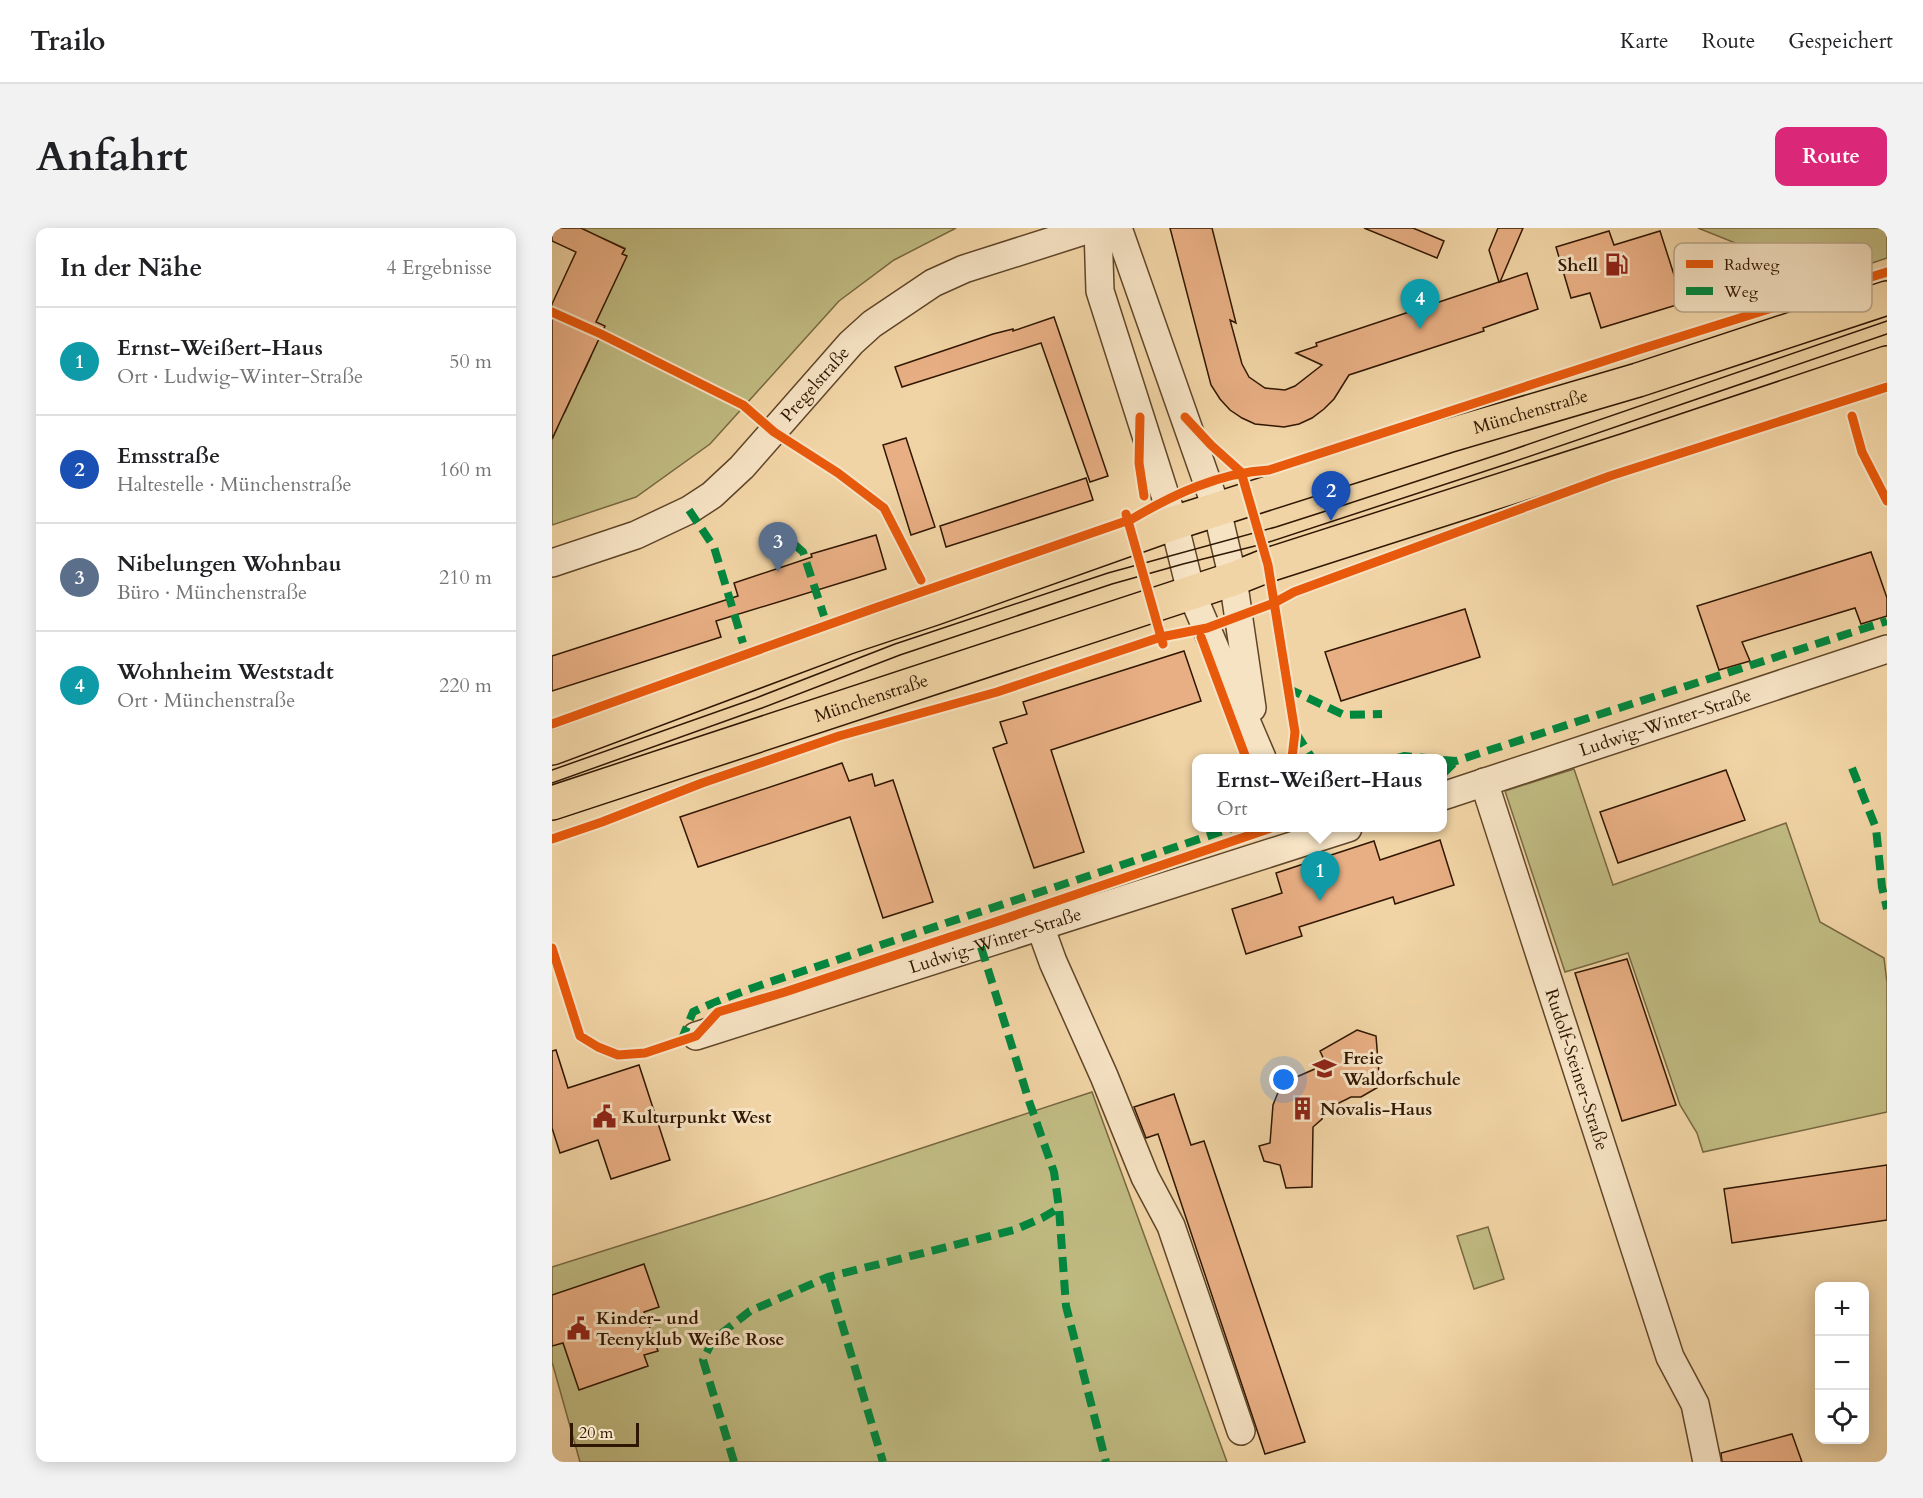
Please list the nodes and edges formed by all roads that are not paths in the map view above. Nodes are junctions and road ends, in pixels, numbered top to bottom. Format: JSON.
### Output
{"nodes":[{"id":1,"x":1093,"y":228,"type":"edge"},
{"id":2,"x":1098,"y":228,"type":"edge"},
{"id":3,"x":1118,"y":228,"type":"edge"},
{"id":4,"x":1887,"y":298,"type":"edge"},
{"id":5,"x":1872,"y":303,"type":"edge"},
{"id":6,"x":1844,"y":312,"type":"edge"},
{"id":7,"x":1887,"y":363,"type":"edge"},
{"id":8,"x":1217,"y":510,"type":"junction"},
{"id":9,"x":1174,"y":523,"type":"junction"},
{"id":10,"x":552,"y":563,"type":"edge"},
{"id":11,"x":1233,"y":579,"type":"junction"},
{"id":12,"x":1191,"y":592,"type":"junction"},
{"id":13,"x":1887,"y":649,"type":"edge"},
{"id":14,"x":552,"y":748,"type":"edge"},
{"id":15,"x":1260,"y":753,"type":"edge"},
{"id":16,"x":1484,"y":782,"type":"junction"},
{"id":17,"x":1447,"y":795,"type":"edge"},
{"id":18,"x":552,"y":802,"type":"edge"},
{"id":19,"x":1323,"y":832,"type":"edge"},
{"id":20,"x":1291,"y":837,"type":"edge"},
{"id":21,"x":1040,"y":926,"type":"junction"},
{"id":22,"x":696,"y":1036,"type":"dead end"},
{"id":23,"x":1241,"y":1431,"type":"dead end"},
{"id":24,"x":1707,"y":1462,"type":"edge"}],
"edges":[{"from":1,"to":10,"type":"street","name":"Pregelstraße"},
{"from":2,"to":9,"type":"street"},
{"from":3,"to":8,"type":"street"},
{"from":4,"to":5,"type":"main road","name":"Münchenstraße"},
{"from":6,"to":8,"type":"main road","name":"Münchenstraße"},
{"from":7,"to":11,"type":"main road","name":"Münchenstraße"},
{"from":8,"to":9,"type":"main road","name":"Münchenstraße"},
{"from":8,"to":11,"type":"street"},
{"from":9,"to":12,"type":"street"},
{"from":9,"to":14,"type":"main road","name":"Münchenstraße"},
{"from":11,"to":12,"type":"main road","name":"Münchenstraße"},
{"from":11,"to":15,"type":"street"},
{"from":12,"to":15,"type":"street"},
{"from":12,"to":18,"type":"main road","name":"Münchenstraße"},
{"from":13,"to":16,"type":"street","name":"Ludwig-Winter-Straße"},
{"from":16,"to":17,"type":"street","name":"Ludwig-Winter-Straße"},
{"from":16,"to":24,"type":"street","name":"Rudolf-Steiner-Straße"},
{"from":19,"to":20,"type":"street","name":"Ludwig-Winter-Straße"},
{"from":20,"to":21,"type":"street","name":"Ludwig-Winter-Straße"},
{"from":21,"to":22,"type":"street","name":"Ludwig-Winter-Straße"},
{"from":21,"to":23,"type":"street"}]}
